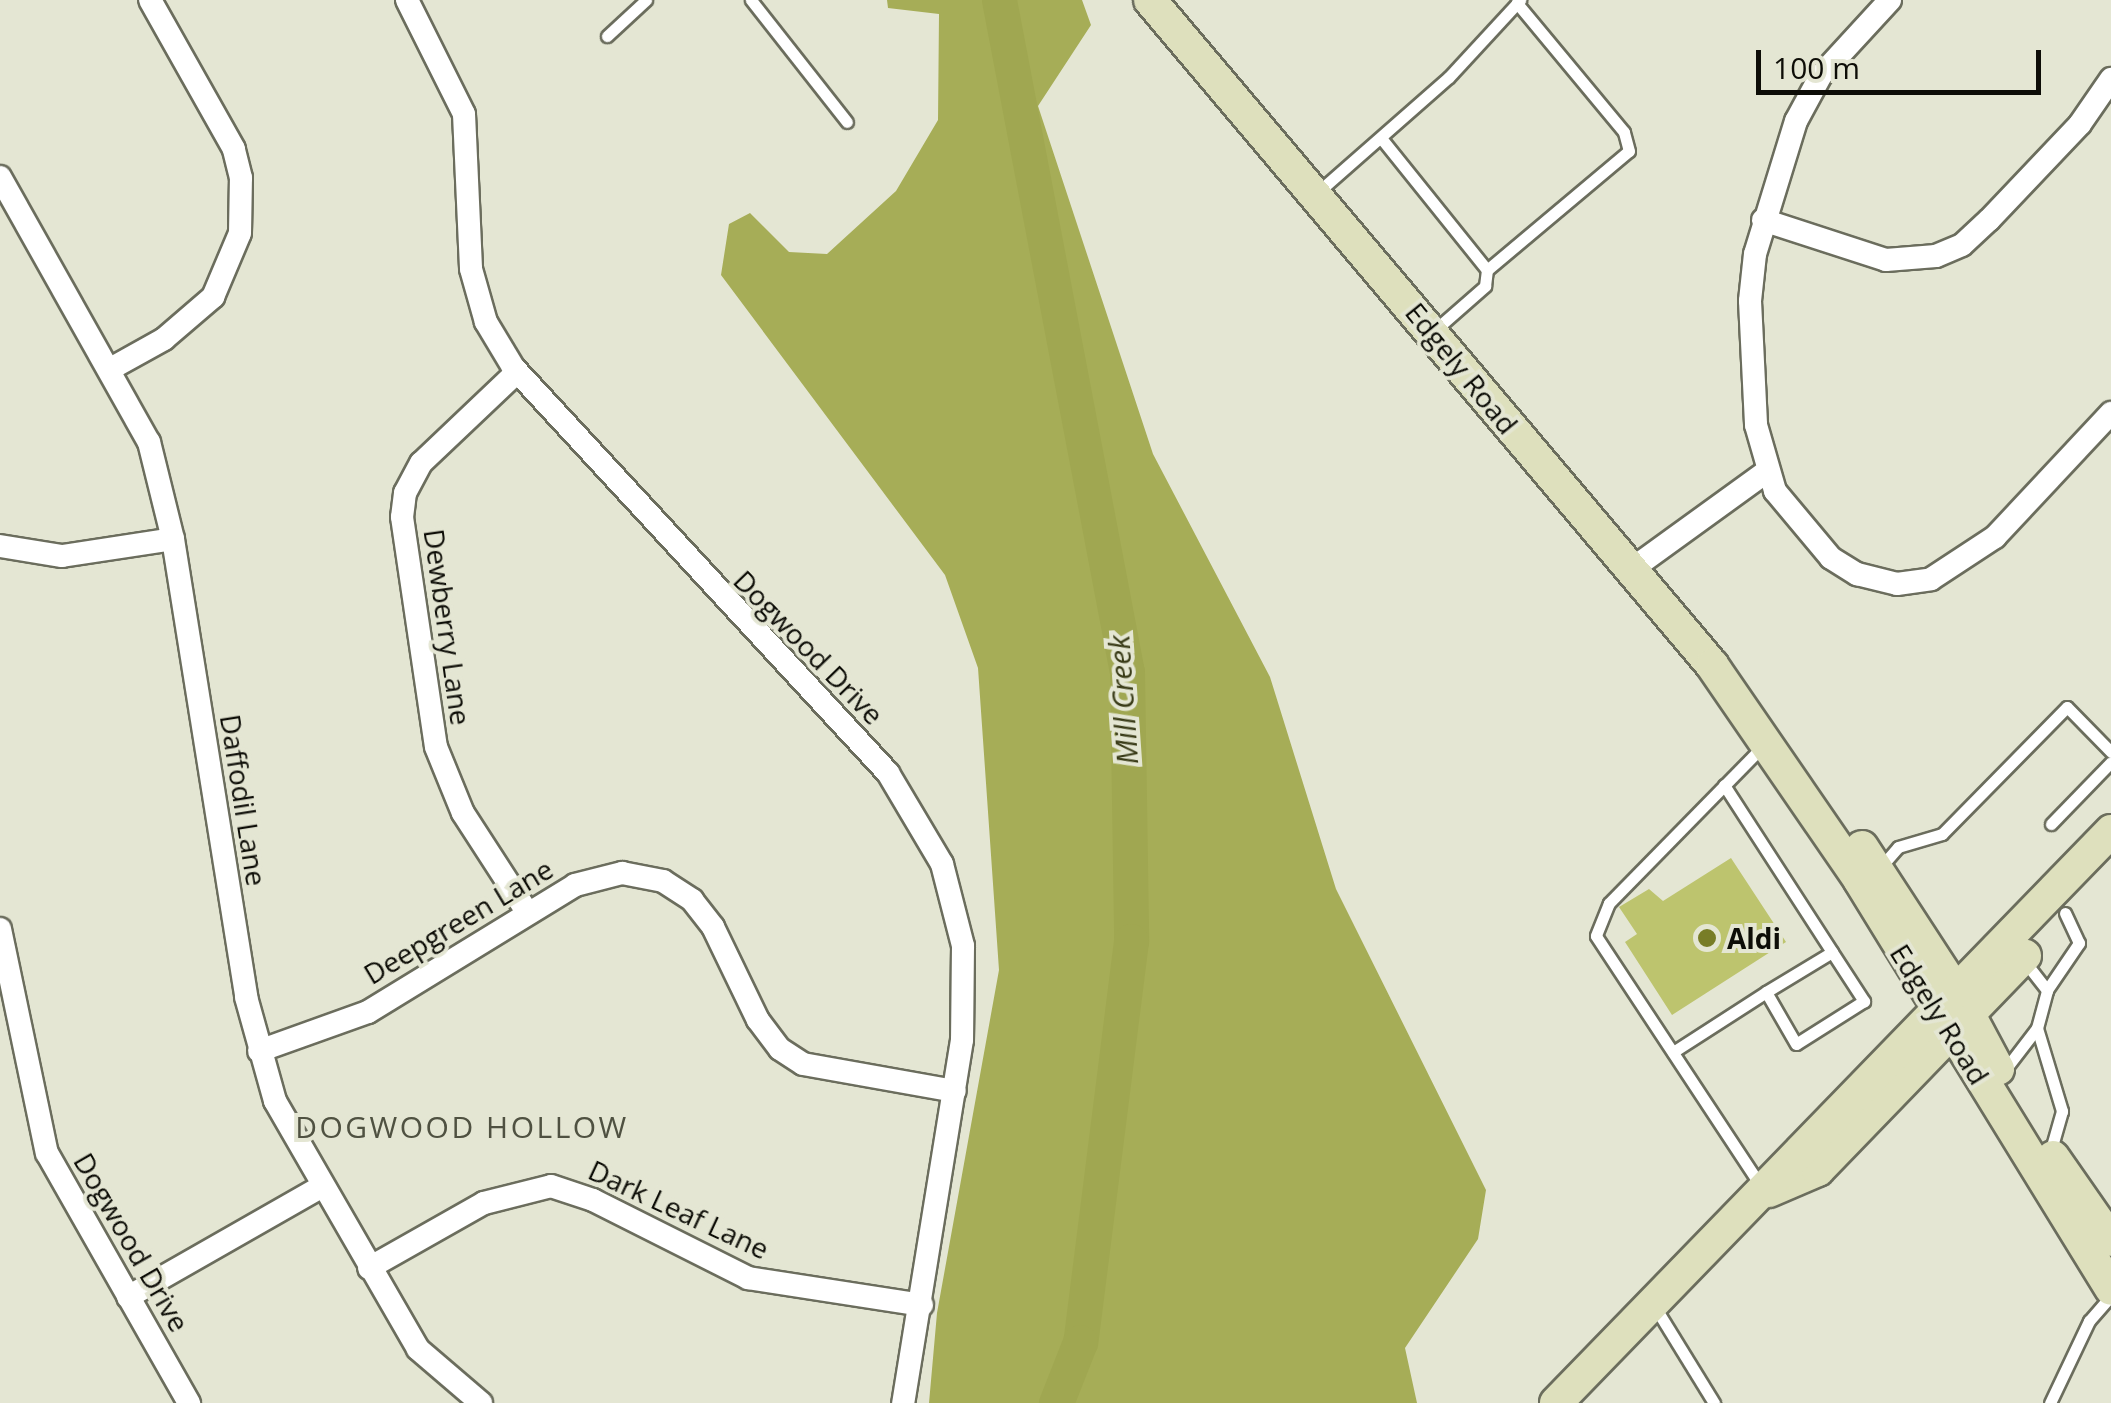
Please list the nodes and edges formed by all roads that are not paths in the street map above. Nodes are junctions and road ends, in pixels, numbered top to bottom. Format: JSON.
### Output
{"nodes":[{"id":1,"x":150,"y":0,"type":"edge"},
{"id":2,"x":407,"y":0,"type":"edge"},
{"id":3,"x":646,"y":0,"type":"edge"},
{"id":4,"x":751,"y":0,"type":"edge"},
{"id":5,"x":1150,"y":0,"type":"edge"},
{"id":6,"x":1890,"y":0,"type":"edge"},
{"id":7,"x":1518,"y":2,"type":"edge"},
{"id":8,"x":607,"y":36,"type":"dead end"},
{"id":9,"x":2111,"y":79,"type":"edge"},
{"id":10,"x":847,"y":122,"type":"dead end"},
{"id":11,"x":1381,"y":138,"type":"junction"},
{"id":12,"x":0,"y":178,"type":"edge"},
{"id":13,"x":1314,"y":194,"type":"junction"},
{"id":14,"x":1763,"y":220,"type":"junction"},
{"id":15,"x":1487,"y":270,"type":"junction"},
{"id":16,"x":1434,"y":330,"type":"junction"},
{"id":17,"x":112,"y":368,"type":"junction"},
{"id":18,"x":517,"y":372,"type":"junction"},
{"id":19,"x":2111,"y":413,"type":"edge"},
{"id":20,"x":1766,"y":472,"type":"junction"},
{"id":21,"x":173,"y":539,"type":"junction"},
{"id":22,"x":0,"y":546,"type":"edge"},
{"id":23,"x":1632,"y":568,"type":"junction"},
{"id":24,"x":1768,"y":740,"type":"junction"},
{"id":25,"x":2111,"y":752,"type":"edge"},
{"id":26,"x":2111,"y":762,"type":"edge"},
{"id":27,"x":1724,"y":786,"type":"junction"},
{"id":28,"x":2050,"y":824,"type":"dead end"},
{"id":29,"x":2111,"y":831,"type":"edge"},
{"id":30,"x":2111,"y":863,"type":"edge"},
{"id":31,"x":1879,"y":870,"type":"junction"},
{"id":32,"x":527,"y":912,"type":"junction"},
{"id":33,"x":2064,"y":912,"type":"junction"},
{"id":34,"x":0,"y":929,"type":"edge"},
{"id":35,"x":1832,"y":952,"type":"junction"},
{"id":36,"x":2022,"y":958,"type":"junction"},
{"id":37,"x":2047,"y":990,"type":"junction"},
{"id":38,"x":1766,"y":992,"type":"junction"},
{"id":39,"x":1954,"y":1015,"type":"junction"},
{"id":40,"x":2037,"y":1028,"type":"junction"},
{"id":41,"x":259,"y":1051,"type":"junction"},
{"id":42,"x":1673,"y":1052,"type":"junction"},
{"id":43,"x":2001,"y":1075,"type":"junction"},
{"id":44,"x":955,"y":1091,"type":"junction"},
{"id":45,"x":2050,"y":1153,"type":"junction"},
{"id":46,"x":320,"y":1188,"type":"junction"},
{"id":47,"x":1765,"y":1192,"type":"junction"},
{"id":48,"x":2111,"y":1240,"type":"edge"},
{"id":49,"x":369,"y":1268,"type":"junction"},
{"id":50,"x":2111,"y":1292,"type":"edge"},
{"id":51,"x":128,"y":1298,"type":"junction"},
{"id":52,"x":1652,"y":1303,"type":"junction"},
{"id":53,"x":922,"y":1305,"type":"junction"},
{"id":54,"x":189,"y":1403,"type":"edge"},
{"id":55,"x":480,"y":1403,"type":"edge"},
{"id":56,"x":903,"y":1403,"type":"edge"},
{"id":57,"x":1556,"y":1403,"type":"edge"},
{"id":58,"x":1714,"y":1403,"type":"edge"},
{"id":59,"x":2050,"y":1403,"type":"edge"}],
"edges":[{"from":1,"to":17,"type":"street"},
{"from":2,"to":18,"type":"street","name":"Dogwood Drive"},
{"from":3,"to":8,"type":"lane"},
{"from":4,"to":10,"type":"lane"},
{"from":5,"to":13,"type":"main road","name":"Edgely Road"},
{"from":6,"to":14,"type":"street"},
{"from":7,"to":11,"type":"lane"},
{"from":7,"to":15,"type":"lane"},
{"from":9,"to":14,"type":"street"},
{"from":11,"to":13,"type":"lane"},
{"from":11,"to":15,"type":"lane"},
{"from":12,"to":17,"type":"street","name":"Daffodil Lane"},
{"from":13,"to":16,"type":"main road","name":"Edgely Road"},
{"from":14,"to":20,"type":"street"},
{"from":15,"to":16,"type":"lane"},
{"from":16,"to":23,"type":"main road","name":"Edgely Road"},
{"from":17,"to":21,"type":"street","name":"Daffodil Lane"},
{"from":18,"to":32,"type":"street","name":"Dewberry Lane"},
{"from":18,"to":44,"type":"street","name":"Dogwood Drive"},
{"from":19,"to":20,"type":"street"},
{"from":20,"to":23,"type":"street"},
{"from":21,"to":22,"type":"street"},
{"from":21,"to":41,"type":"street","name":"Daffodil Lane"},
{"from":23,"to":24,"type":"main road","name":"Edgely Road"},
{"from":24,"to":27,"type":"lane"},
{"from":24,"to":31,"type":"main road","name":"Edgely Road"},
{"from":24,"to":39,"type":"main road","name":"Edgely Road"},
{"from":25,"to":31,"type":"lane"},
{"from":26,"to":28,"type":"lane"},
{"from":27,"to":35,"type":"lane"},
{"from":27,"to":42,"type":"lane"},
{"from":29,"to":39,"type":"main road"},
{"from":30,"to":33,"type":"main road"},
{"from":31,"to":39,"type":"main road","name":"Edgely Road"},
{"from":32,"to":41,"type":"street","name":"Deepgreen Lane"},
{"from":32,"to":44,"type":"street","name":"Deepgreen Lane"},
{"from":33,"to":36,"type":"main road"},
{"from":33,"to":37,"type":"lane"},
{"from":34,"to":51,"type":"street","name":"Dogwood Drive"},
{"from":35,"to":38,"type":"lane"},
{"from":35,"to":38,"type":"lane"},
{"from":36,"to":37,"type":"lane"},
{"from":36,"to":39,"type":"main road"},
{"from":37,"to":40,"type":"lane"},
{"from":38,"to":42,"type":"lane"},
{"from":39,"to":43,"type":"main road","name":"Edgely Road"},
{"from":39,"to":47,"type":"main road"},
{"from":39,"to":50,"type":"main road","name":"Edgely Road"},
{"from":40,"to":43,"type":"lane"},
{"from":40,"to":45,"type":"lane"},
{"from":41,"to":46,"type":"street","name":"Daffodil Lane"},
{"from":42,"to":47,"type":"lane"},
{"from":43,"to":45,"type":"main road","name":"Edgely Road"},
{"from":44,"to":53,"type":"street","name":"Dogwood Drive"},
{"from":45,"to":48,"type":"main road","name":"Edgely Road"},
{"from":46,"to":49,"type":"street","name":"Daffodil Lane"},
{"from":46,"to":51,"type":"street"},
{"from":47,"to":52,"type":"main road"},
{"from":49,"to":53,"type":"street","name":"Dark Leaf Lane"},
{"from":49,"to":55,"type":"street","name":"Daffodil Lane"},
{"from":50,"to":59,"type":"lane"},
{"from":51,"to":54,"type":"street","name":"Dogwood Drive"},
{"from":52,"to":57,"type":"main road"},
{"from":52,"to":58,"type":"lane"},
{"from":53,"to":56,"type":"street","name":"Dogwood Drive"}]}
